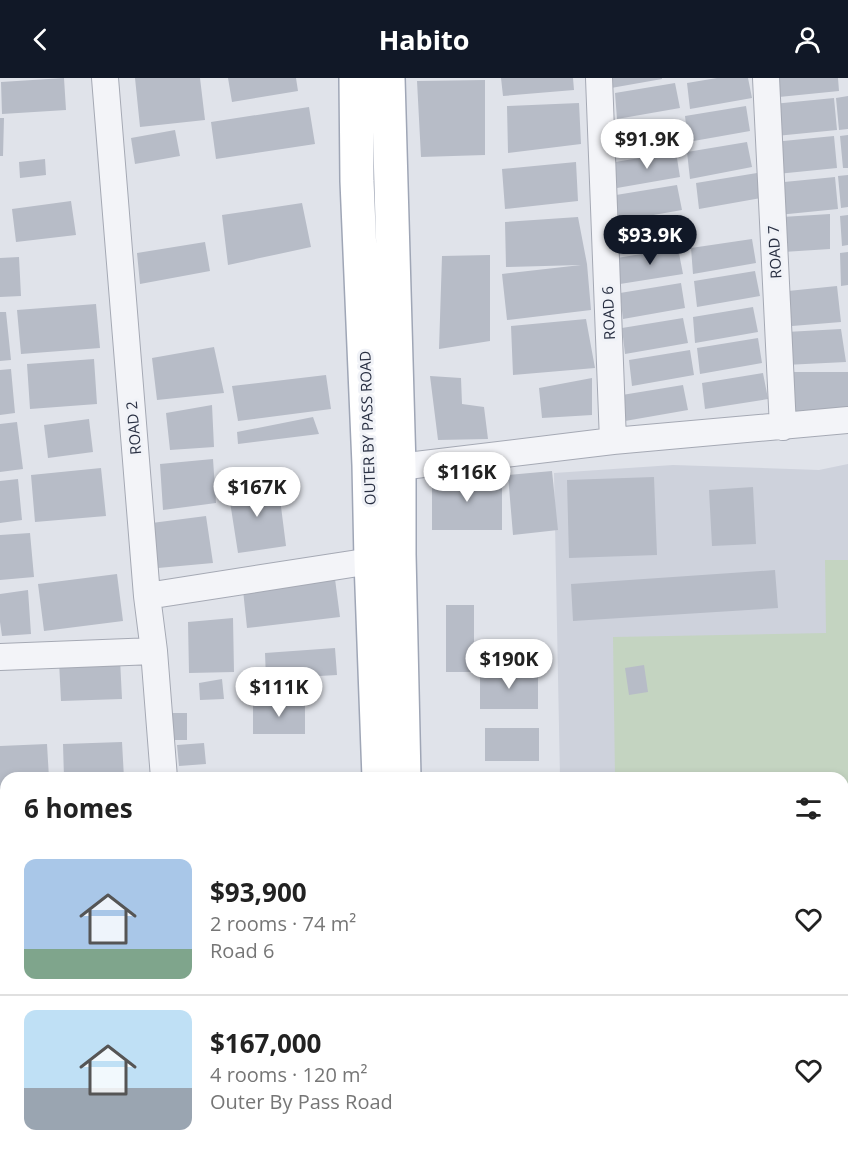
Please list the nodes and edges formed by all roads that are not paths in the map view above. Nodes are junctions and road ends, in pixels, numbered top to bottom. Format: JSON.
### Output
{"nodes":[{"id":1,"x":105,"y":78,"type":"edge"},
{"id":2,"x":356,"y":78,"type":"edge"},
{"id":3,"x":388,"y":78,"type":"edge"},
{"id":4,"x":599,"y":78,"type":"edge"},
{"id":5,"x":766,"y":78,"type":"edge"},
{"id":6,"x":848,"y":420,"type":"edge"},
{"id":7,"x":783,"y":427,"type":"junction"},
{"id":8,"x":613,"y":441,"type":"junction"},
{"id":9,"x":399,"y":467,"type":"junction"},
{"id":10,"x":371,"y":561,"type":"junction"},
{"id":11,"x":147,"y":596,"type":"junction"},
{"id":12,"x":154,"y":651,"type":"junction"},
{"id":13,"x":0,"y":657,"type":"edge"},
{"id":14,"x":164,"y":772,"type":"edge"},
{"id":15,"x":379,"y":772,"type":"edge"},
{"id":16,"x":404,"y":772,"type":"edge"}],
"edges":[{"from":1,"to":11,"type":"street","name":"ROAD 2"},
{"from":2,"to":10,"type":"main road","name":"OUTER BY PASS ROAD"},
{"from":3,"to":9,"type":"main road","name":"OUTER BY PASS ROAD"},
{"from":4,"to":8,"type":"street","name":"ROAD 6"},
{"from":5,"to":7,"type":"street","name":"ROAD 7"},
{"from":6,"to":7,"type":"street"},
{"from":7,"to":8,"type":"street"},
{"from":8,"to":9,"type":"street"},
{"from":9,"to":16,"type":"main road","name":"OUTER BY PASS ROAD"},
{"from":10,"to":11,"type":"street"},
{"from":10,"to":15,"type":"main road","name":"OUTER BY PASS ROAD"},
{"from":11,"to":12,"type":"street","name":"ROAD 2"},
{"from":12,"to":13,"type":"street"},
{"from":12,"to":14,"type":"street","name":"ROAD 2"}]}
